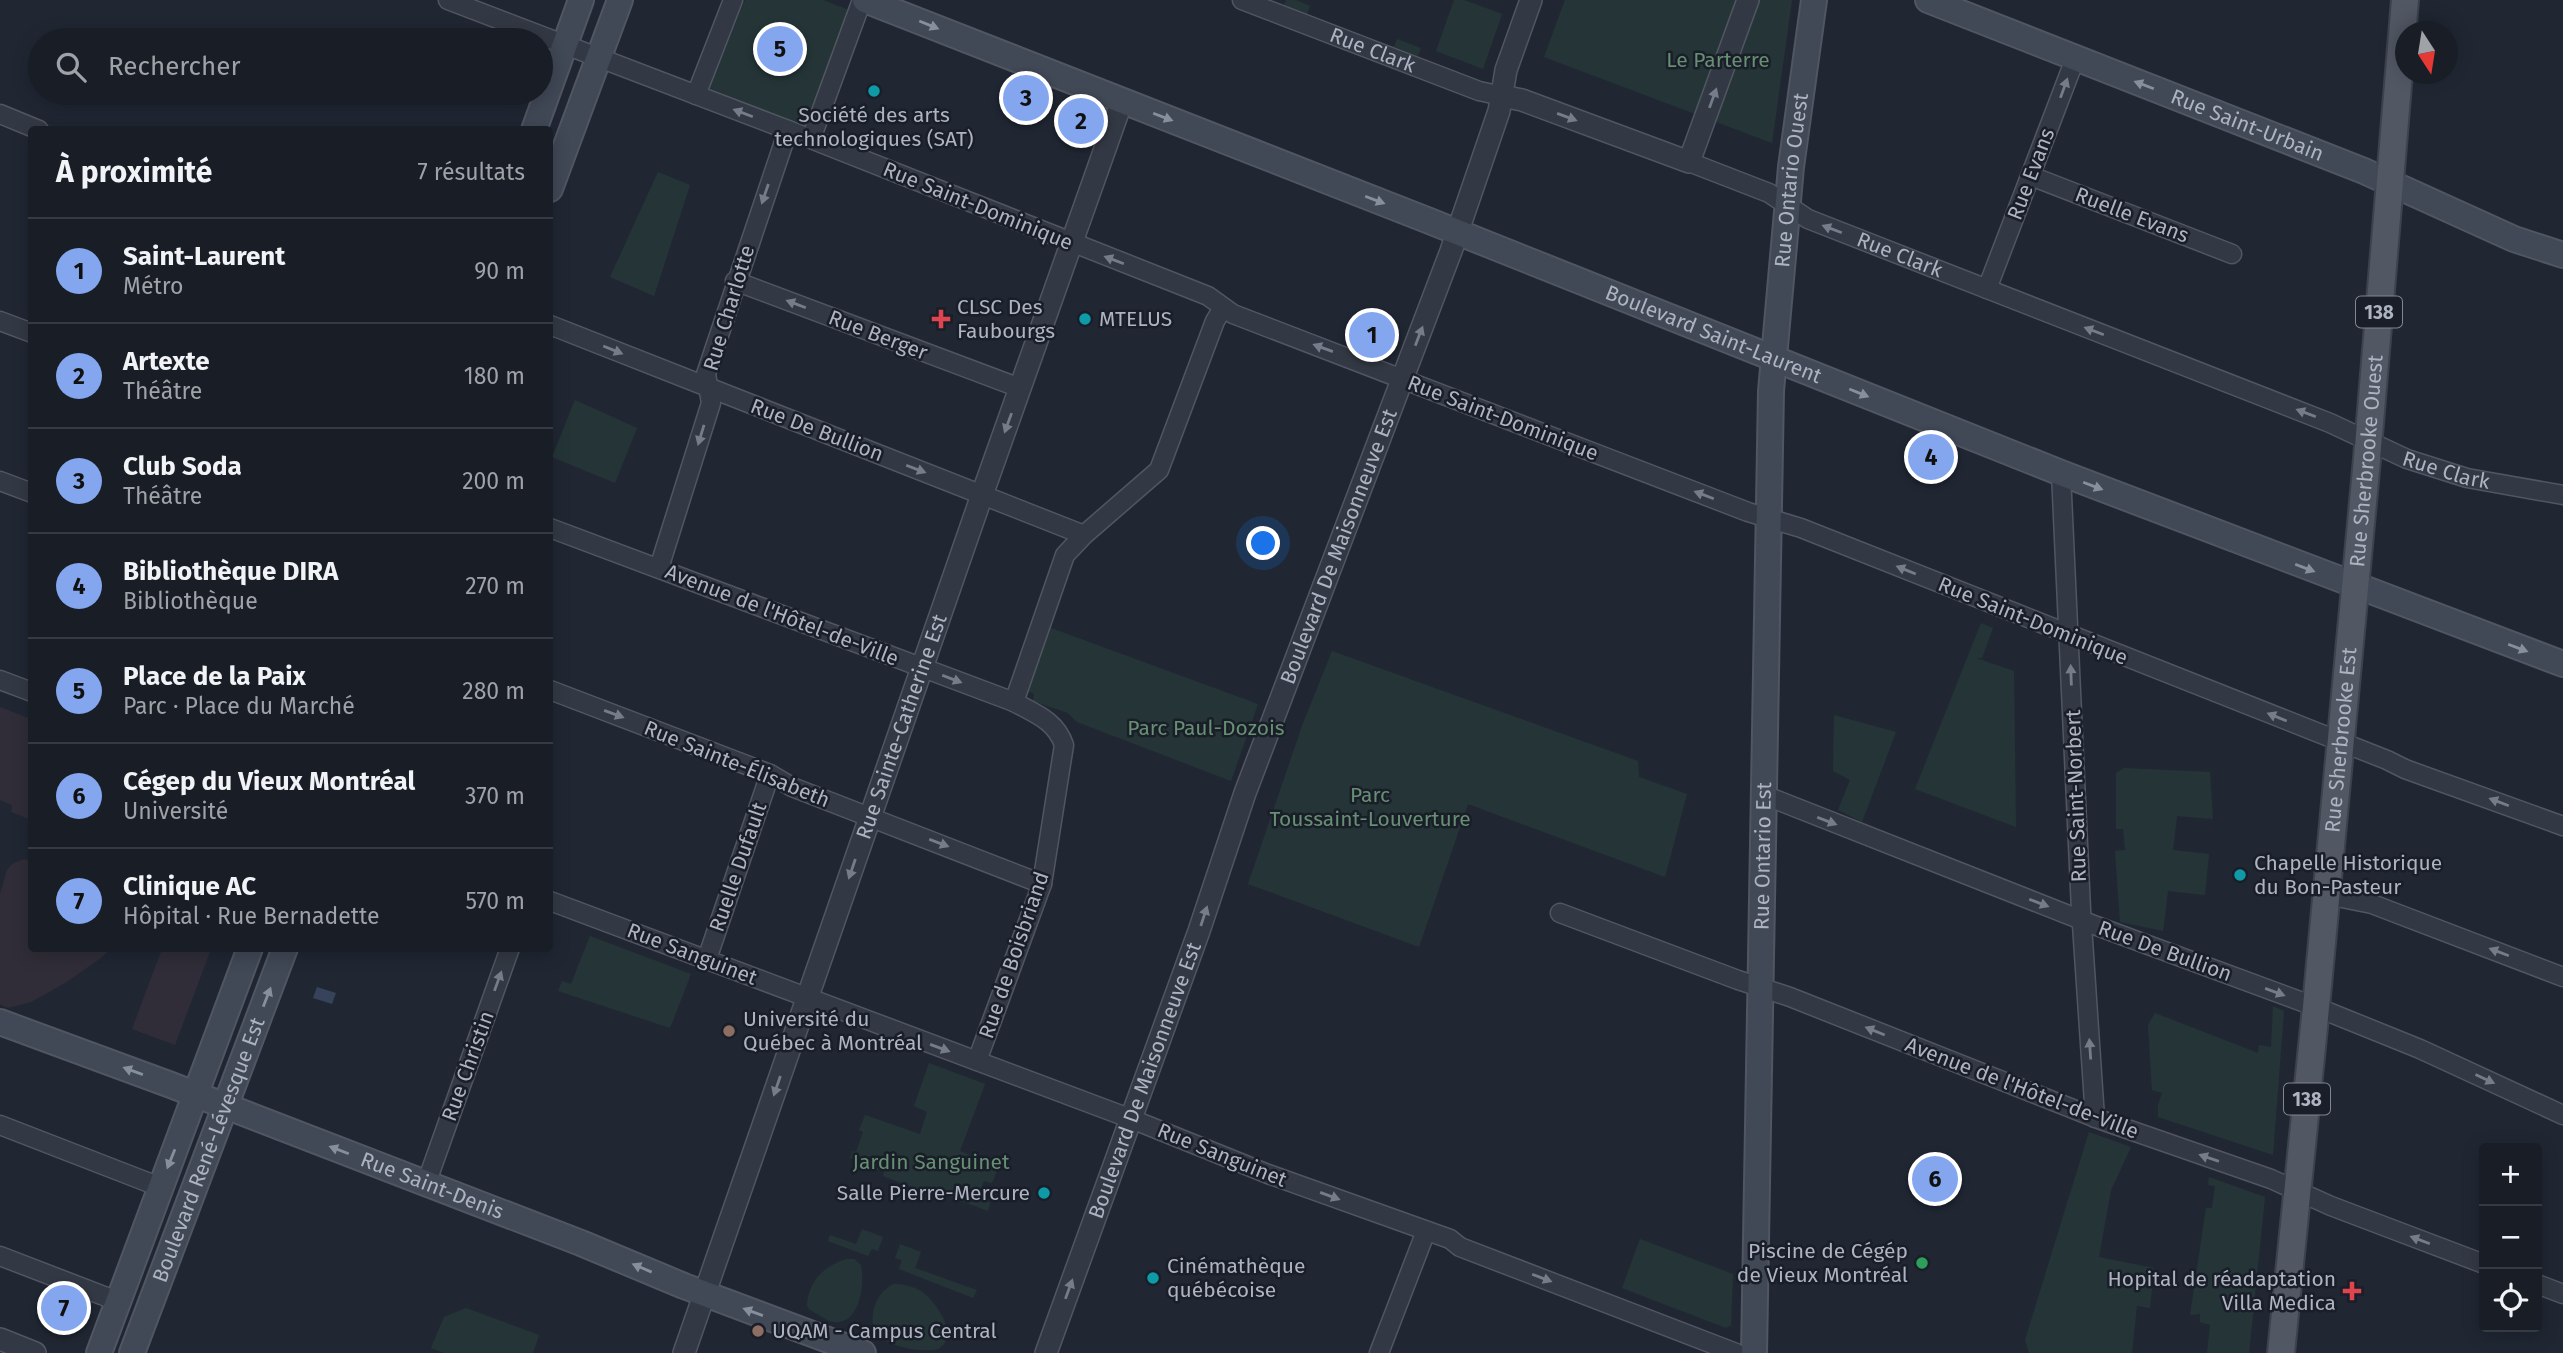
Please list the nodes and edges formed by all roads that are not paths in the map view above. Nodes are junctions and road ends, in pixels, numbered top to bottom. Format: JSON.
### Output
{"nodes":[{"id":1,"x":448,"y":0,"type":"edge"},
{"id":2,"x":581,"y":0,"type":"edge"},
{"id":3,"x":620,"y":0,"type":"edge"},
{"id":4,"x":733,"y":0,"type":"edge"},
{"id":5,"x":864,"y":0,"type":"edge"},
{"id":6,"x":1242,"y":0,"type":"edge"},
{"id":7,"x":1531,"y":0,"type":"edge"},
{"id":8,"x":1748,"y":0,"type":"edge"},
{"id":9,"x":1814,"y":0,"type":"edge"},
{"id":10,"x":1928,"y":0,"type":"edge"},
{"id":11,"x":2405,"y":0,"type":"edge"},
{"id":12,"x":521,"y":28,"type":"edge"},
{"id":13,"x":553,"y":40,"type":"edge"},
{"id":14,"x":565,"y":45,"type":"junction"},
{"id":15,"x":600,"y":58,"type":"junction"},
{"id":16,"x":2075,"y":59,"type":"junction"},
{"id":17,"x":553,"y":78,"type":"edge"},
{"id":18,"x":696,"y":95,"type":"junction"},
{"id":19,"x":1502,"y":96,"type":"junction"},
{"id":20,"x":1122,"y":101,"type":"junction"},
{"id":21,"x":543,"y":105,"type":"edge"},
{"id":22,"x":0,"y":114,"type":"edge"},
{"id":23,"x":29,"y":126,"type":"edge"},
{"id":24,"x":535,"y":126,"type":"edge"},
{"id":25,"x":788,"y":130,"type":"junction"},
{"id":26,"x":811,"y":139,"type":"junction"},
{"id":27,"x":1689,"y":162,"type":"junction"},
{"id":28,"x":2031,"y":176,"type":"junction"},
{"id":29,"x":553,"y":181,"type":"edge"},
{"id":30,"x":2389,"y":183,"type":"junction"},
{"id":31,"x":1788,"y":205,"type":"junction"},
{"id":32,"x":1457,"y":233,"type":"junction"},
{"id":33,"x":1071,"y":243,"type":"junction"},
{"id":34,"x":2232,"y":254,"type":"dead end"},
{"id":35,"x":2563,"y":255,"type":"edge"},
{"id":36,"x":735,"y":281,"type":"junction"},
{"id":37,"x":1987,"y":289,"type":"junction"},
{"id":38,"x":1223,"y":308,"type":"junction"},
{"id":39,"x":0,"y":321,"type":"edge"},
{"id":40,"x":553,"y":326,"type":"edge"},
{"id":41,"x":28,"y":332,"type":"edge"},
{"id":42,"x":1773,"y":359,"type":"junction"},
{"id":43,"x":1403,"y":379,"type":"junction"},
{"id":44,"x":708,"y":387,"type":"junction"},
{"id":45,"x":1020,"y":388,"type":"junction"},
{"id":46,"x":2368,"y":440,"type":"junction"},
{"id":47,"x":2061,"y":474,"type":"junction"},
{"id":48,"x":0,"y":481,"type":"edge"},
{"id":49,"x":28,"y":492,"type":"edge"},
{"id":50,"x":982,"y":495,"type":"junction"},
{"id":51,"x":2563,"y":495,"type":"edge"},
{"id":52,"x":1768,"y":519,"type":"junction"},
{"id":53,"x":553,"y":529,"type":"edge"},
{"id":54,"x":1084,"y":535,"type":"junction"},
{"id":55,"x":659,"y":568,"type":"junction"},
{"id":56,"x":2355,"y":586,"type":"junction"},
{"id":57,"x":2069,"y":635,"type":"junction"},
{"id":58,"x":2563,"y":664,"type":"edge"},
{"id":59,"x":923,"y":667,"type":"junction"},
{"id":60,"x":0,"y":680,"type":"edge"},
{"id":61,"x":28,"y":690,"type":"edge"},
{"id":62,"x":553,"y":691,"type":"edge"},
{"id":63,"x":1014,"y":702,"type":"junction"},
{"id":64,"x":2340,"y":742,"type":"junction"},
{"id":65,"x":770,"y":774,"type":"junction"},
{"id":66,"x":1764,"y":795,"type":"junction"},
{"id":67,"x":870,"y":816,"type":"junction"},
{"id":68,"x":2563,"y":826,"type":"edge"},
{"id":69,"x":1042,"y":884,"type":"junction"},
{"id":70,"x":2326,"y":895,"type":"junction"},
{"id":71,"x":553,"y":902,"type":"edge"},
{"id":72,"x":1560,"y":913,"type":"dead end"},
{"id":73,"x":2082,"y":920,"type":"junction"},
{"id":74,"x":249,"y":952,"type":"edge"},
{"id":75,"x":283,"y":952,"type":"edge"},
{"id":76,"x":509,"y":952,"type":"edge"},
{"id":77,"x":706,"y":959,"type":"junction"},
{"id":78,"x":2563,"y":977,"type":"edge"},
{"id":79,"x":1761,"y":988,"type":"junction"},
{"id":80,"x":807,"y":998,"type":"junction"},
{"id":81,"x":2316,"y":1007,"type":"junction"},
{"id":82,"x":0,"y":1022,"type":"edge"},
{"id":83,"x":977,"y":1061,"type":"junction"},
{"id":84,"x":196,"y":1096,"type":"junction"},
{"id":85,"x":225,"y":1107,"type":"junction"},
{"id":86,"x":2563,"y":1115,"type":"edge"},
{"id":87,"x":1129,"y":1118,"type":"junction"},
{"id":88,"x":2095,"y":1118,"type":"junction"},
{"id":89,"x":0,"y":1125,"type":"edge"},
{"id":90,"x":426,"y":1184,"type":"junction"},
{"id":91,"x":160,"y":1187,"type":"junction"},
{"id":92,"x":2298,"y":1191,"type":"junction"},
{"id":93,"x":1426,"y":1231,"type":"junction"},
{"id":94,"x":0,"y":1256,"type":"edge"},
{"id":95,"x":2479,"y":1262,"type":"edge"},
{"id":96,"x":2542,"y":1286,"type":"edge"},
{"id":97,"x":705,"y":1294,"type":"junction"},
{"id":98,"x":2563,"y":1294,"type":"edge"},
{"id":99,"x":117,"y":1301,"type":"junction"},
{"id":100,"x":0,"y":1339,"type":"edge"},
{"id":101,"x":35,"y":1353,"type":"edge"},
{"id":102,"x":99,"y":1353,"type":"edge"},
{"id":103,"x":132,"y":1353,"type":"edge"},
{"id":104,"x":684,"y":1353,"type":"edge"},
{"id":105,"x":863,"y":1353,"type":"edge"},
{"id":106,"x":1046,"y":1353,"type":"edge"},
{"id":107,"x":1380,"y":1353,"type":"edge"},
{"id":108,"x":1736,"y":1353,"type":"edge"},
{"id":109,"x":1754,"y":1353,"type":"edge"},
{"id":110,"x":2281,"y":1353,"type":"edge"}],
"edges":[{"from":1,"to":12,"type":"street","name":"Rue Saint-Dominique"},
{"from":2,"to":14,"type":"main road"},
{"from":3,"to":15,"type":"main road"},
{"from":4,"to":18,"type":"street"},
{"from":5,"to":20,"type":"main road","name":"Boulevard Saint-Laurent","one_way":true},
{"from":5,"to":26,"type":"street"},
{"from":6,"to":19,"type":"street","name":"Rue Clark"},
{"from":7,"to":19,"type":"street","name":"Boulevard De Maisonneuve Est"},
{"from":27,"to":8,"type":"street","one_way":true},
{"from":9,"to":31,"type":"main road","name":"Rue Ontario Ouest"},
{"from":10,"to":16,"type":"main road","name":"Rue Saint-Urbain"},
{"from":11,"to":30,"type":"main road","name":"Rue Sherbrooke Ouest","number":"138"},
{"from":13,"to":14,"type":"street","name":"Rue Saint-Dominique"},
{"from":14,"to":15,"type":"street","name":"Rue Saint-Dominique"},
{"from":14,"to":17,"type":"main road"},
{"from":15,"to":18,"type":"street","name":"Rue Saint-Dominique"},
{"from":15,"to":29,"type":"main road"},
{"from":28,"to":16,"type":"street","name":"Rue Evans","one_way":true},
{"from":30,"to":16,"type":"main road","name":"Rue Saint-Urbain","one_way":true},
{"from":25,"to":18,"type":"street","name":"Rue Saint-Dominique","one_way":true},
{"from":19,"to":27,"type":"street","name":"Rue Clark","one_way":true},
{"from":19,"to":32,"type":"street","name":"Boulevard De Maisonneuve Est"},
{"from":20,"to":32,"type":"main road","name":"Boulevard Saint-Laurent","one_way":true},
{"from":20,"to":33,"type":"street","name":"Rue Sainte-Catherine Est"},
{"from":21,"to":24,"type":"main road"},
{"from":22,"to":23,"type":"street"},
{"from":25,"to":26,"type":"street","name":"Rue Saint-Dominique"},
{"from":25,"to":36,"type":"street","name":"Rue Charlotte","one_way":true},
{"from":26,"to":33,"type":"street","name":"Rue Saint-Dominique"},
{"from":27,"to":31,"type":"street","name":"Rue Clark"},
{"from":28,"to":34,"type":"street","name":"Ruelle Evans"},
{"from":28,"to":37,"type":"street","name":"Rue Evans"},
{"from":30,"to":35,"type":"main road","name":"Rue Saint-Urbain"},
{"from":30,"to":46,"type":"main road","name":"Rue Sherbrooke Ouest","number":"138"},
{"from":37,"to":31,"type":"street","name":"Rue Clark","one_way":true},
{"from":31,"to":42,"type":"main road","name":"Rue Ontario Ouest"},
{"from":32,"to":42,"type":"main road","name":"Boulevard Saint-Laurent"},
{"from":43,"to":32,"type":"street","name":"Boulevard De Maisonneuve Est","one_way":true},
{"from":38,"to":33,"type":"street","name":"Rue Saint-Dominique","one_way":true},
{"from":33,"to":45,"type":"street","name":"Rue Sainte-Catherine Est"},
{"from":36,"to":44,"type":"street","name":"Rue Charlotte"},
{"from":45,"to":36,"type":"street","name":"Rue Berger","one_way":true},
{"from":46,"to":37,"type":"street","name":"Rue Clark","one_way":true},
{"from":43,"to":38,"type":"street","name":"Rue Saint-Dominique","one_way":true},
{"from":38,"to":54,"type":"street"},
{"from":39,"to":41,"type":"street"},
{"from":40,"to":44,"type":"street","name":"Rue De Bullion","one_way":true},
{"from":42,"to":47,"type":"main road","name":"Boulevard Saint-Laurent","one_way":true},
{"from":42,"to":52,"type":"main road","name":"Rue Ontario Est"},
{"from":52,"to":43,"type":"street","name":"Rue Saint-Dominique","one_way":true},
{"from":87,"to":43,"type":"street","name":"Boulevard De Maisonneuve Est","one_way":true},
{"from":44,"to":50,"type":"street","name":"Rue De Bullion","one_way":true},
{"from":44,"to":55,"type":"street","name":"Rue Charlotte","one_way":true},
{"from":45,"to":50,"type":"street","name":"Rue Sainte-Catherine Est","one_way":true},
{"from":46,"to":51,"type":"street","name":"Rue Clark"},
{"from":46,"to":56,"type":"main road","name":"Rue Sherbrooke Ouest","number":"138"},
{"from":47,"to":56,"type":"main road","name":"Boulevard Saint-Laurent","one_way":true},
{"from":47,"to":57,"type":"street","name":"Rue Saint-Norbert"},
{"from":48,"to":49,"type":"street"},
{"from":50,"to":54,"type":"street","name":"Rue De Bullion"},
{"from":50,"to":59,"type":"street","name":"Rue Sainte-Catherine Est"},
{"from":57,"to":52,"type":"street","name":"Rue Saint-Dominique","one_way":true},
{"from":52,"to":66,"type":"main road","name":"Rue Ontario Est"},
{"from":53,"to":55,"type":"street","name":"Avenue de l'Hôtel-de-Ville"},
{"from":54,"to":63,"type":"street"},
{"from":55,"to":59,"type":"street","name":"Avenue de l'Hôtel-de-Ville"},
{"from":56,"to":58,"type":"main road","name":"Boulevard Saint-Laurent","one_way":true},
{"from":56,"to":64,"type":"main road","name":"Rue Sherbrooke Est","number":"138"},
{"from":64,"to":57,"type":"street","name":"Rue Saint-Dominique","one_way":true},
{"from":73,"to":57,"type":"street","name":"Rue Saint-Norbert","one_way":true},
{"from":59,"to":63,"type":"street","name":"Avenue de l'Hôtel-de-Ville","one_way":true},
{"from":59,"to":67,"type":"street","name":"Rue Sainte-Catherine Est"},
{"from":60,"to":61,"type":"street"},
{"from":62,"to":65,"type":"street","name":"Rue Sainte-Élisabeth","one_way":true},
{"from":63,"to":69,"type":"street","name":"Rue de Boisbriand"},
{"from":68,"to":64,"type":"street","name":"Rue Saint-Dominique","one_way":true},
{"from":64,"to":70,"type":"main road","name":"Rue Sherbrooke Est","number":"138"},
{"from":65,"to":67,"type":"street","name":"Rue Sainte-Élisabeth"},
{"from":65,"to":77,"type":"street","name":"Ruelle Dufault"},
{"from":66,"to":73,"type":"street","name":"Rue De Bullion","one_way":true},
{"from":66,"to":79,"type":"main road","name":"Rue Ontario Est"},
{"from":67,"to":69,"type":"street","name":"Rue Sainte-Élisabeth","one_way":true},
{"from":67,"to":80,"type":"street","name":"Rue Sainte-Catherine Est","one_way":true},
{"from":69,"to":83,"type":"street","name":"Rue de Boisbriand"},
{"from":78,"to":70,"type":"street","one_way":true},
{"from":70,"to":81,"type":"main road","name":"Rue Sherbrooke Est","number":"138"},
{"from":71,"to":77,"type":"street","name":"Rue Sanguinet"},
{"from":72,"to":79,"type":"street","name":"Avenue de l'Hôtel-de-Ville"},
{"from":73,"to":81,"type":"street","name":"Rue De Bullion","one_way":true},
{"from":88,"to":73,"type":"street","name":"Rue Saint-Norbert","one_way":true},
{"from":74,"to":84,"type":"main road","name":"Boulevard René-Lévesque Est"},
{"from":85,"to":75,"type":"main road","name":"Boulevard René-Lévesque Est","one_way":true},
{"from":90,"to":76,"type":"street","name":"Rue Christin","one_way":true},
{"from":77,"to":80,"type":"street","name":"Rue Sanguinet"},
{"from":88,"to":79,"type":"street","name":"Avenue de l'Hôtel-de-Ville","one_way":true},
{"from":79,"to":109,"type":"main road","name":"Rue Ontario Est"},
{"from":80,"to":83,"type":"street","name":"Rue Sanguinet","one_way":true},
{"from":80,"to":97,"type":"street","name":"Rue Sainte-Catherine Est","one_way":true},
{"from":81,"to":86,"type":"street","name":"Rue De Bullion","one_way":true},
{"from":81,"to":92,"type":"main road","name":"Rue Sherbrooke Est","number":"138"},
{"from":84,"to":82,"type":"main road","name":"Rue Saint-Denis","one_way":true},
{"from":83,"to":87,"type":"street","name":"Rue Sanguinet"},
{"from":84,"to":85,"type":"main road","name":"Rue Saint-Denis"},
{"from":84,"to":91,"type":"main road","name":"Boulevard René-Lévesque Est","one_way":true},
{"from":90,"to":85,"type":"main road","name":"Rue Saint-Denis","one_way":true},
{"from":85,"to":103,"type":"main road","name":"Boulevard René-Lévesque Est"},
{"from":87,"to":93,"type":"street","name":"Rue Sanguinet","one_way":true},
{"from":106,"to":87,"type":"street","name":"Boulevard De Maisonneuve Est","one_way":true},
{"from":92,"to":88,"type":"street","name":"Avenue de l'Hôtel-de-Ville","one_way":true},
{"from":89,"to":91,"type":"street"},
{"from":97,"to":90,"type":"main road","name":"Rue Saint-Denis","one_way":true},
{"from":91,"to":99,"type":"main road","name":"Boulevard René-Lévesque Est"},
{"from":95,"to":92,"type":"street","name":"Avenue de l'Hôtel-de-Ville","one_way":true},
{"from":92,"to":110,"type":"main road","name":"Rue Sherbrooke Est","number":"138"},
{"from":93,"to":107,"type":"street"},
{"from":93,"to":108,"type":"street","name":"Rue Sanguinet","one_way":true},
{"from":94,"to":99,"type":"street"},
{"from":96,"to":98,"type":"street"},
{"from":97,"to":104,"type":"street","name":"Rue Sainte-Catherine Est"},
{"from":105,"to":97,"type":"main road","name":"Rue Saint-Denis","one_way":true},
{"from":99,"to":102,"type":"main road","name":"Boulevard René-Lévesque Est"},
{"from":100,"to":101,"type":"street"}]}
